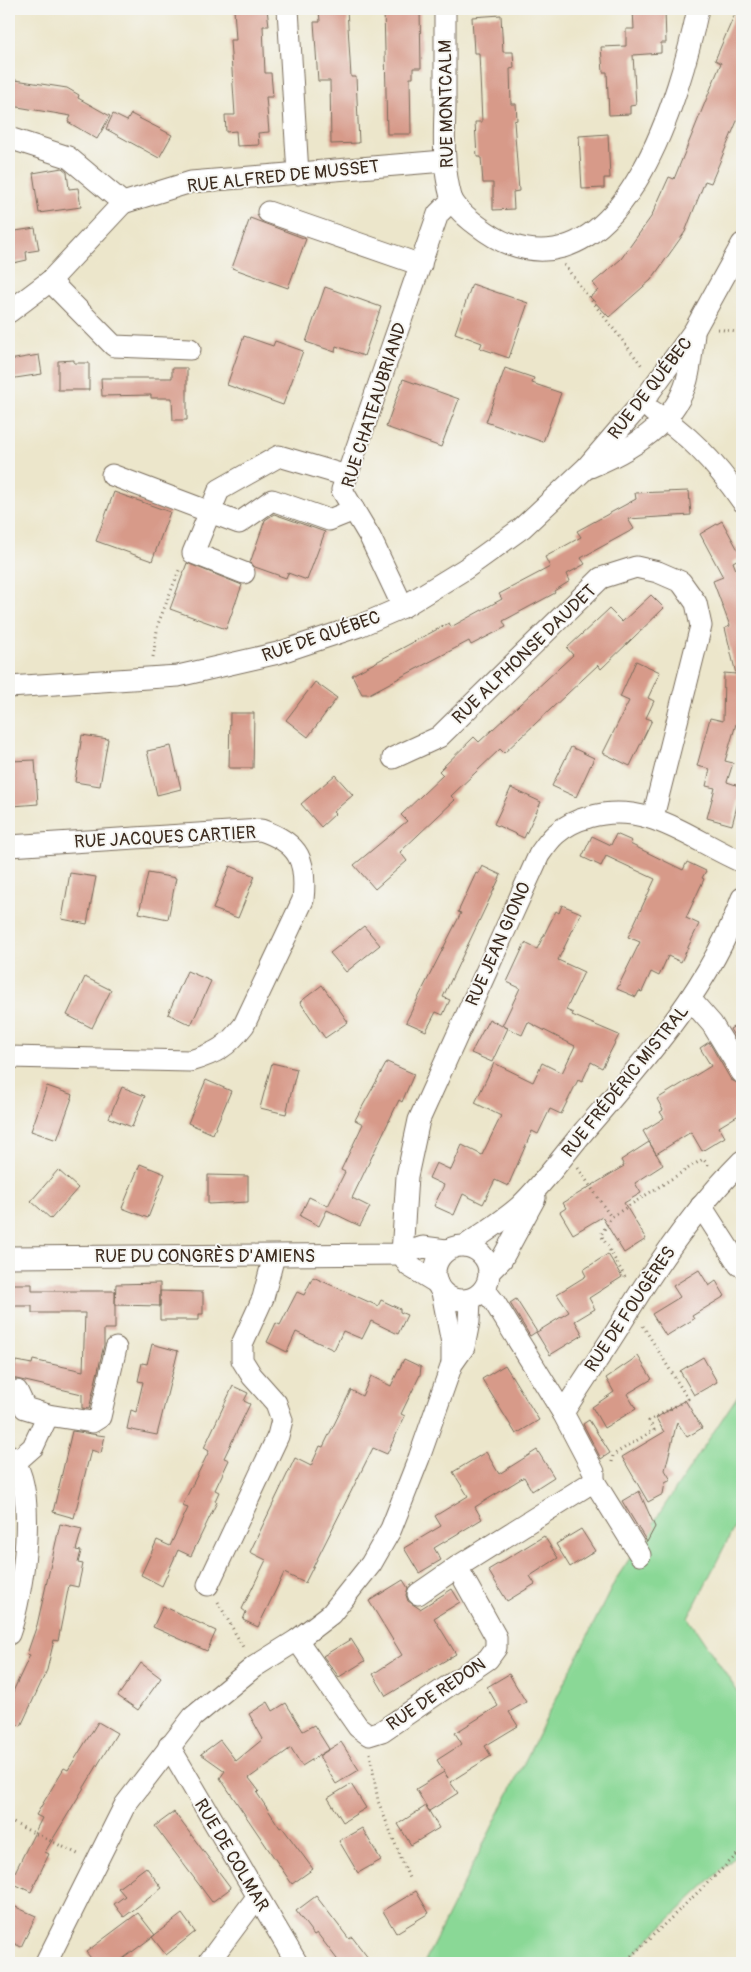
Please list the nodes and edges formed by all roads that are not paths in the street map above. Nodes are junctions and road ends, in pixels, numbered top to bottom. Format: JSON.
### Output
{"nodes":[{"id":1,"x":288,"y":9,"type":"edge"},
{"id":2,"x":445,"y":9,"type":"edge"},
{"id":3,"x":698,"y":9,"type":"edge"},
{"id":4,"x":9,"y":138,"type":"edge"},
{"id":5,"x":444,"y":161,"type":"junction"},
{"id":6,"x":298,"y":174,"type":"junction"},
{"id":7,"x":452,"y":200,"type":"junction"},
{"id":8,"x":123,"y":203,"type":"junction"},
{"id":9,"x":268,"y":212,"type":"dead end"},
{"id":10,"x":742,"y":244,"type":"edge"},
{"id":11,"x":420,"y":265,"type":"junction"},
{"id":12,"x":50,"y":281,"type":"junction"},
{"id":13,"x":9,"y":312,"type":"edge"},
{"id":14,"x":694,"y":331,"type":"junction"},
{"id":15,"x":190,"y":349,"type":"dead end"},
{"id":16,"x":641,"y":404,"type":"junction"},
{"id":17,"x":664,"y":418,"type":"junction"},
{"id":18,"x":586,"y":468,"type":"junction"},
{"id":19,"x":112,"y":475,"type":"dead end"},
{"id":20,"x":347,"y":476,"type":"junction"},
{"id":21,"x":742,"y":501,"type":"edge"},
{"id":22,"x":354,"y":510,"type":"junction"},
{"id":23,"x":210,"y":513,"type":"junction"},
{"id":24,"x":244,"y":573,"type":"dead end"},
{"id":25,"x":403,"y":607,"type":"junction"},
{"id":26,"x":9,"y":687,"type":"edge"},
{"id":27,"x":392,"y":758,"type":"dead end"},
{"id":28,"x":653,"y":817,"type":"junction"},
{"id":29,"x":9,"y":846,"type":"edge"},
{"id":30,"x":742,"y":862,"type":"edge"},
{"id":31,"x":742,"y":898,"type":"edge"},
{"id":32,"x":691,"y":1000,"type":"junction"},
{"id":33,"x":9,"y":1057,"type":"edge"},
{"id":34,"x":742,"y":1073,"type":"edge"},
{"id":35,"x":742,"y":1161,"type":"edge"},
{"id":36,"x":543,"y":1182,"type":"junction"},
{"id":37,"x":701,"y":1206,"type":"junction"},
{"id":38,"x":456,"y":1248,"type":"junction"},
{"id":39,"x":402,"y":1254,"type":"junction"},
{"id":40,"x":274,"y":1256,"type":"junction"},
{"id":41,"x":9,"y":1257,"type":"edge"},
{"id":42,"x":739,"y":1265,"type":"dead end"},
{"id":43,"x":481,"y":1287,"type":"junction"},
{"id":44,"x":440,"y":1288,"type":"junction"},
{"id":45,"x":116,"y":1348,"type":"dead end"},
{"id":46,"x":452,"y":1364,"type":"junction"},
{"id":47,"x":17,"y":1391,"type":"dead end"},
{"id":48,"x":563,"y":1413,"type":"junction"},
{"id":49,"x":48,"y":1415,"type":"junction"},
{"id":50,"x":12,"y":1458,"type":"edge"},
{"id":51,"x":594,"y":1477,"type":"junction"},
{"id":52,"x":640,"y":1555,"type":"dead end"},
{"id":53,"x":457,"y":1567,"type":"junction"},
{"id":54,"x":208,"y":1585,"type":"road end"},
{"id":55,"x":418,"y":1594,"type":"dead end"},
{"id":56,"x":9,"y":1634,"type":"edge"},
{"id":57,"x":297,"y":1640,"type":"junction"},
{"id":58,"x":169,"y":1746,"type":"junction"},
{"id":59,"x":257,"y":1897,"type":"junction"},
{"id":60,"x":46,"y":1963,"type":"edge"},
{"id":61,"x":208,"y":1963,"type":"edge"},
{"id":62,"x":297,"y":1963,"type":"edge"}],
"edges":[{"from":1,"to":6,"type":"street"},
{"from":2,"to":5,"type":"street","name":"RUE MONTCALM"},
{"from":3,"to":7,"type":"street"},
{"from":4,"to":8,"type":"street"},
{"from":5,"to":6,"type":"street","name":"RUE ALFRED DE MUSSET"},
{"from":5,"to":7,"type":"street","name":"RUE MONTCALM"},
{"from":6,"to":8,"type":"street","name":"RUE ALFRED DE MUSSET"},
{"from":7,"to":11,"type":"street","name":"RUE CHATEAUBRIAND"},
{"from":8,"to":12,"type":"street"},
{"from":9,"to":11,"type":"street"},
{"from":10,"to":14,"type":"street","name":"RUE DE QUÉBEC"},
{"from":11,"to":20,"type":"street","name":"RUE CHATEAUBRIAND"},
{"from":12,"to":13,"type":"street"},
{"from":12,"to":15,"type":"street"},
{"from":14,"to":16,"type":"street","name":"RUE DE QUÉBEC"},
{"from":14,"to":17,"type":"street","name":"RUE DE QUÉBEC"},
{"from":16,"to":17,"type":"street"},
{"from":16,"to":18,"type":"street","name":"RUE DE QUÉBEC"},
{"from":17,"to":18,"type":"street","name":"RUE DE QUÉBEC"},
{"from":17,"to":21,"type":"street"},
{"from":18,"to":25,"type":"street","name":"RUE DE QUÉBEC"},
{"from":19,"to":23,"type":"street"},
{"from":20,"to":22,"type":"street","name":"RUE CHATEAUBRIAND"},
{"from":20,"to":23,"type":"street"},
{"from":22,"to":23,"type":"street"},
{"from":22,"to":25,"type":"street","name":"RUE CHATEAUBRIAND"},
{"from":23,"to":24,"type":"street"},
{"from":25,"to":26,"type":"street","name":"RUE DE QUÉBEC"},
{"from":27,"to":28,"type":"street","name":"RUE ALPHONSE DAUDET"},
{"from":28,"to":30,"type":"street","name":"RUE JEAN GIONO"},
{"from":28,"to":39,"type":"street","name":"RUE JEAN GIONO"},
{"from":29,"to":33,"type":"street","name":"RUE JACQUES CARTIER"},
{"from":31,"to":32,"type":"street","name":"RUE FRÉDÉRIC MISTRAL"},
{"from":32,"to":34,"type":"street"},
{"from":32,"to":36,"type":"street","name":"RUE FRÉDÉRIC MISTRAL"},
{"from":35,"to":37,"type":"street","name":"RUE DE FOUGÈRES"},
{"from":36,"to":38,"type":"street","name":"RUE FRÉDÉRIC MISTRAL"},
{"from":36,"to":43,"type":"street","name":"RUE FRÉDÉRIC MISTRAL"},
{"from":37,"to":42,"type":"street"},
{"from":37,"to":48,"type":"street","name":"RUE DE FOUGÈRES"},
{"from":38,"to":39,"type":"street","name":"RUE DU CONGRÈS D'AMIENS"},
{"from":38,"to":43,"type":"street"},
{"from":38,"to":44,"type":"street"},
{"from":39,"to":40,"type":"street","name":"RUE DU CONGRÈS D'AMIENS"},
{"from":39,"to":44,"type":"street"},
{"from":40,"to":41,"type":"street","name":"RUE DU CONGRÈS D'AMIENS"},
{"from":40,"to":54,"type":"street"},
{"from":43,"to":44,"type":"street"},
{"from":43,"to":46,"type":"street"},
{"from":43,"to":48,"type":"street"},
{"from":44,"to":46,"type":"street"},
{"from":45,"to":49,"type":"street"},
{"from":46,"to":57,"type":"street"},
{"from":47,"to":49,"type":"street"},
{"from":48,"to":51,"type":"street"},
{"from":49,"to":50,"type":"street"},
{"from":50,"to":56,"type":"street"},
{"from":51,"to":52,"type":"street"},
{"from":51,"to":53,"type":"street"},
{"from":53,"to":55,"type":"street"},
{"from":53,"to":57,"type":"street","name":"RUE DE REDON"},
{"from":57,"to":58,"type":"street"},
{"from":58,"to":59,"type":"street","name":"RUE DE COLMAR"},
{"from":58,"to":60,"type":"street"},
{"from":59,"to":61,"type":"street"},
{"from":59,"to":62,"type":"street","name":"RUE DE COLMAR"}]}
